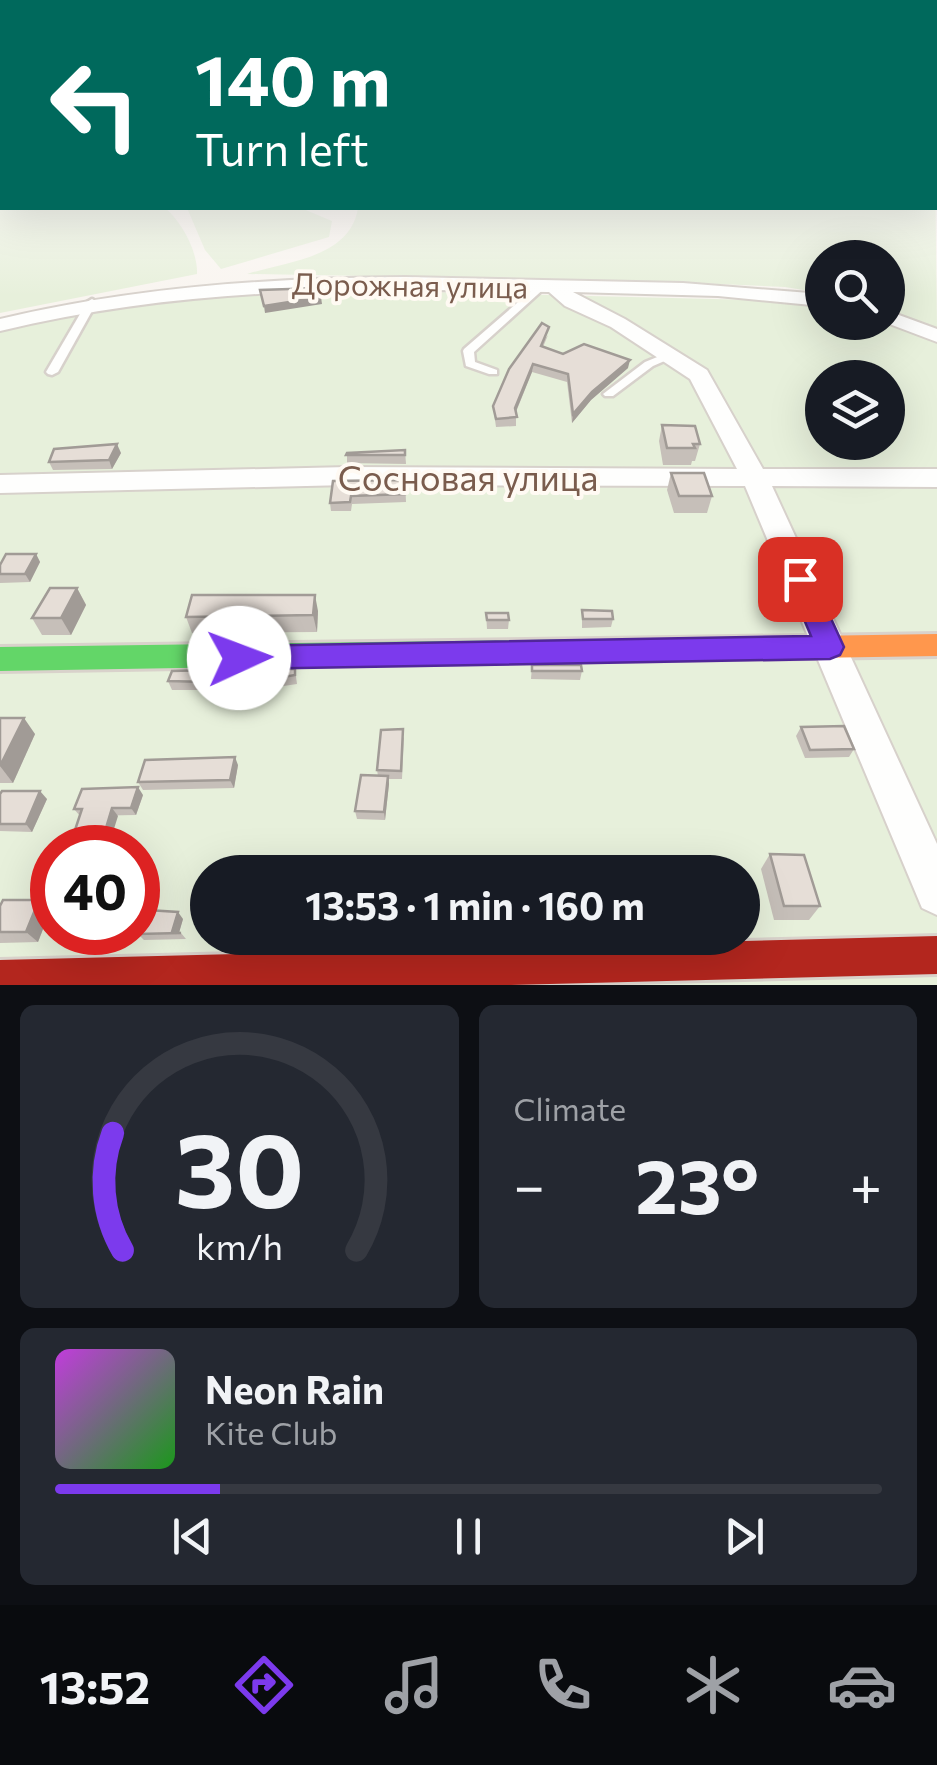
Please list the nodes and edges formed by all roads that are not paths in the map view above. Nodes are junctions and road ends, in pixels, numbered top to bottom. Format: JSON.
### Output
{"nodes":[{"id":1,"x":548,"y":286,"type":"junction"},
{"id":2,"x":805,"y":298,"type":"edge"},
{"id":3,"x":92,"y":302,"type":"junction"},
{"id":4,"x":0,"y":324,"type":"edge"},
{"id":5,"x":905,"y":324,"type":"edge"},
{"id":6,"x":937,"y":336,"type":"edge"},
{"id":7,"x":672,"y":354,"type":"junction"},
{"id":8,"x":52,"y":372,"type":"dead end"},
{"id":9,"x":492,"y":372,"type":"dead end"},
{"id":10,"x":609,"y":394,"type":"dead end"},
{"id":11,"x":754,"y":476,"type":"junction"},
{"id":12,"x":937,"y":478,"type":"edge"},
{"id":13,"x":0,"y":484,"type":"edge"},
{"id":14,"x":937,"y":645,"type":"edge"},
{"id":15,"x":830,"y":647,"type":"junction"},
{"id":16,"x":0,"y":659,"type":"edge"},
{"id":17,"x":937,"y":893,"type":"edge"},
{"id":18,"x":937,"y":955,"type":"edge"},
{"id":19,"x":0,"y":980,"type":"edge"}],
"edges":[{"from":1,"to":2,"type":"street","name":"Дорожная улица"},
{"from":1,"to":3,"type":"street","name":"Дорожная улица"},
{"from":1,"to":7,"type":"street"},
{"from":1,"to":9,"type":"lane"},
{"from":3,"to":4,"type":"street","name":"Дорожная улица"},
{"from":3,"to":8,"type":"lane"},
{"from":5,"to":6,"type":"street"},
{"from":7,"to":10,"type":"lane"},
{"from":7,"to":11,"type":"street"},
{"from":11,"to":12,"type":"street","name":"Сосновая улица"},
{"from":11,"to":13,"type":"street","name":"Сосновая улица"},
{"from":11,"to":15,"type":"street"},
{"from":14,"to":15,"type":"street"},
{"from":15,"to":16,"type":"street"},
{"from":15,"to":17,"type":"street"},
{"from":18,"to":19,"type":"street"}]}
